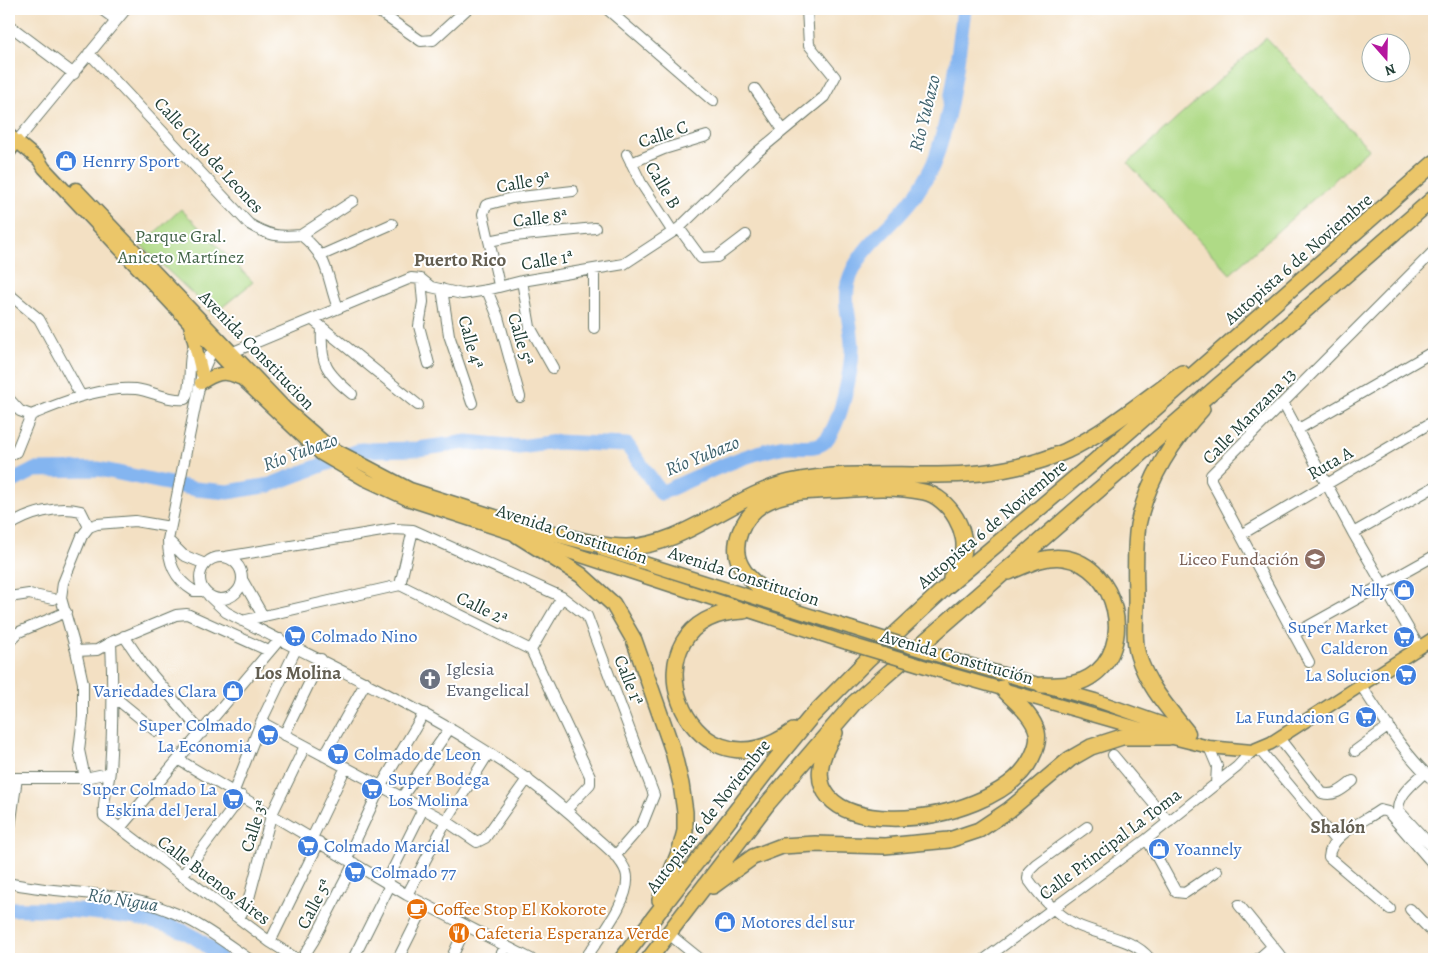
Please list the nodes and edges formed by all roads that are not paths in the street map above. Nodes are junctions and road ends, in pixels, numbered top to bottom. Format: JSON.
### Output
{"nodes":[{"id":1,"x":101,"y":9,"type":"edge"},
{"id":2,"x":126,"y":9,"type":"edge"},
{"id":3,"x":375,"y":9,"type":"edge"},
{"id":4,"x":467,"y":9,"type":"edge"},
{"id":5,"x":607,"y":9,"type":"edge"},
{"id":6,"x":807,"y":9,"type":"edge"},
{"id":7,"x":116,"y":20,"type":"junction"},
{"id":8,"x":9,"y":26,"type":"edge"},
{"id":9,"x":89,"y":53,"type":"junction"},
{"id":10,"x":74,"y":74,"type":"junction"},
{"id":11,"x":755,"y":89,"type":"dead end"},
{"id":12,"x":713,"y":101,"type":"dead end"},
{"id":13,"x":783,"y":130,"type":"junction"},
{"id":14,"x":707,"y":136,"type":"dead end"},
{"id":15,"x":13,"y":138,"type":"edge"},
{"id":16,"x":9,"y":152,"type":"edge"},
{"id":17,"x":629,"y":159,"type":"joint"},
{"id":18,"x":40,"y":160,"type":"junction"},
{"id":19,"x":1434,"y":163,"type":"edge"},
{"id":20,"x":574,"y":190,"type":"dead end"},
{"id":21,"x":1434,"y":198,"type":"edge"},
{"id":22,"x":353,"y":201,"type":"dead end"},
{"id":23,"x":392,"y":224,"type":"dead end"},
{"id":24,"x":595,"y":228,"type":"dead end"},
{"id":25,"x":676,"y":230,"type":"junction"},
{"id":26,"x":301,"y":235,"type":"junction"},
{"id":27,"x":746,"y":235,"type":"dead end"},
{"id":28,"x":489,"y":241,"type":"junction"},
{"id":29,"x":1434,"y":251,"type":"edge"},
{"id":30,"x":1370,"y":254,"type":"junction"},
{"id":31,"x":322,"y":255,"type":"junction"},
{"id":32,"x":594,"y":269,"type":"junction"},
{"id":33,"x":421,"y":279,"type":"junction"},
{"id":34,"x":522,"y":281,"type":"junction"},
{"id":35,"x":499,"y":285,"type":"junction"},
{"id":36,"x":442,"y":289,"type":"junction"},
{"id":37,"x":487,"y":290,"type":"junction"},
{"id":38,"x":9,"y":294,"type":"edge"},
{"id":39,"x":338,"y":308,"type":"junction"},
{"id":40,"x":313,"y":320,"type":"junction"},
{"id":41,"x":594,"y":328,"type":"dead end"},
{"id":42,"x":322,"y":329,"type":"junction"},
{"id":43,"x":1239,"y":334,"type":"junction"},
{"id":44,"x":200,"y":341,"type":"junction"},
{"id":45,"x":219,"y":346,"type":"junction"},
{"id":46,"x":1434,"y":351,"type":"edge"},
{"id":47,"x":233,"y":352,"type":"junction"},
{"id":48,"x":429,"y":364,"type":"dead end"},
{"id":49,"x":553,"y":368,"type":"dead end"},
{"id":50,"x":242,"y":379,"type":"junction"},
{"id":51,"x":201,"y":381,"type":"junction"},
{"id":52,"x":352,"y":394,"type":"dead end"},
{"id":53,"x":81,"y":396,"type":"junction"},
{"id":54,"x":520,"y":397,"type":"dead end"},
{"id":55,"x":9,"y":399,"type":"edge"},
{"id":56,"x":472,"y":402,"type":"dead end"},
{"id":57,"x":1283,"y":403,"type":"junction"},
{"id":58,"x":418,"y":406,"type":"dead end"},
{"id":59,"x":32,"y":415,"type":"junction"},
{"id":60,"x":1434,"y":421,"type":"edge"},
{"id":61,"x":1298,"y":430,"type":"junction"},
{"id":62,"x":326,"y":451,"type":"junction"},
{"id":63,"x":9,"y":456,"type":"edge"},
{"id":64,"x":1327,"y":484,"type":"junction"},
{"id":65,"x":1434,"y":487,"type":"edge"},
{"id":66,"x":409,"y":494,"type":"junction"},
{"id":67,"x":9,"y":526,"type":"edge"},
{"id":68,"x":89,"y":527,"type":"junction"},
{"id":69,"x":170,"y":527,"type":"junction"},
{"id":70,"x":413,"y":530,"type":"junction"},
{"id":71,"x":548,"y":532,"type":"junction"},
{"id":72,"x":1353,"y":533,"type":"junction"},
{"id":73,"x":517,"y":534,"type":"junction"},
{"id":74,"x":1242,"y":534,"type":"junction"},
{"id":75,"x":168,"y":540,"type":"junction"},
{"id":76,"x":1434,"y":556,"type":"edge"},
{"id":77,"x":225,"y":557,"type":"junction"},
{"id":78,"x":205,"y":564,"type":"junction"},
{"id":79,"x":992,"y":580,"type":"junction"},
{"id":80,"x":243,"y":582,"type":"junction"},
{"id":81,"x":1383,"y":584,"type":"junction"},
{"id":82,"x":400,"y":585,"type":"junction"},
{"id":83,"x":946,"y":586,"type":"junction"},
{"id":84,"x":206,"y":594,"type":"junction"},
{"id":85,"x":562,"y":597,"type":"junction"},
{"id":86,"x":9,"y":598,"type":"edge"},
{"id":87,"x":53,"y":599,"type":"dead end"},
{"id":88,"x":790,"y":608,"type":"junction"},
{"id":89,"x":744,"y":610,"type":"junction"},
{"id":90,"x":66,"y":612,"type":"junction"},
{"id":91,"x":264,"y":616,"type":"junction"},
{"id":92,"x":242,"y":620,"type":"junction"},
{"id":93,"x":1294,"y":634,"type":"junction"},
{"id":94,"x":124,"y":636,"type":"junction"},
{"id":95,"x":280,"y":638,"type":"junction"},
{"id":96,"x":1434,"y":638,"type":"edge"},
{"id":97,"x":9,"y":642,"type":"edge"},
{"id":98,"x":110,"y":642,"type":"junction"},
{"id":99,"x":297,"y":647,"type":"junction"},
{"id":100,"x":1419,"y":647,"type":"junction"},
{"id":101,"x":531,"y":650,"type":"junction"},
{"id":102,"x":76,"y":651,"type":"junction"},
{"id":103,"x":269,"y":651,"type":"junction"},
{"id":104,"x":943,"y":656,"type":"joint"},
{"id":105,"x":320,"y":659,"type":"junction"},
{"id":106,"x":1309,"y":662,"type":"dead end"},
{"id":107,"x":366,"y":682,"type":"junction"},
{"id":108,"x":1360,"y":684,"type":"junction"},
{"id":109,"x":1042,"y":685,"type":"junction"},
{"id":110,"x":1002,"y":688,"type":"junction"},
{"id":111,"x":113,"y":696,"type":"junction"},
{"id":112,"x":854,"y":703,"type":"junction"},
{"id":113,"x":424,"y":713,"type":"junction"},
{"id":114,"x":810,"y":718,"type":"junction"},
{"id":115,"x":261,"y":722,"type":"junction"},
{"id":116,"x":1389,"y":726,"type":"junction"},
{"id":117,"x":450,"y":728,"type":"junction"},
{"id":118,"x":156,"y":730,"type":"dead end"},
{"id":119,"x":1187,"y":732,"type":"junction"},
{"id":120,"x":202,"y":733,"type":"junction"},
{"id":121,"x":284,"y":735,"type":"junction"},
{"id":122,"x":1169,"y":737,"type":"junction"},
{"id":123,"x":1279,"y":738,"type":"junction"},
{"id":124,"x":305,"y":746,"type":"junction"},
{"id":125,"x":1209,"y":747,"type":"junction"},
{"id":126,"x":1256,"y":750,"type":"junction"},
{"id":127,"x":1356,"y":751,"type":"dead end"},
{"id":128,"x":488,"y":754,"type":"junction"},
{"id":129,"x":1113,"y":755,"type":"dead end"},
{"id":130,"x":324,"y":756,"type":"junction"},
{"id":131,"x":178,"y":760,"type":"junction"},
{"id":132,"x":346,"y":767,"type":"junction"},
{"id":133,"x":1424,"y":772,"type":"junction"},
{"id":134,"x":110,"y":773,"type":"junction"},
{"id":135,"x":13,"y":778,"type":"edge"},
{"id":136,"x":84,"y":778,"type":"junction"},
{"id":137,"x":528,"y":778,"type":"junction"},
{"id":138,"x":1434,"y":781,"type":"edge"},
{"id":139,"x":1353,"y":782,"type":"dead end"},
{"id":140,"x":1216,"y":784,"type":"junction"},
{"id":141,"x":380,"y":786,"type":"junction"},
{"id":142,"x":238,"y":794,"type":"junction"},
{"id":143,"x":402,"y":798,"type":"junction"},
{"id":144,"x":423,"y":809,"type":"junction"},
{"id":145,"x":566,"y":810,"type":"junction"},
{"id":146,"x":271,"y":816,"type":"junction"},
{"id":147,"x":446,"y":821,"type":"junction"},
{"id":148,"x":1169,"y":822,"type":"junction"},
{"id":149,"x":1087,"y":827,"type":"dead end"},
{"id":150,"x":120,"y":828,"type":"junction"},
{"id":151,"x":9,"y":834,"type":"edge"},
{"id":152,"x":316,"y":840,"type":"junction"},
{"id":153,"x":1147,"y":840,"type":"junction"},
{"id":154,"x":1335,"y":840,"type":"junction"},
{"id":155,"x":1434,"y":849,"type":"edge"},
{"id":156,"x":615,"y":856,"type":"junction"},
{"id":157,"x":351,"y":861,"type":"junction"},
{"id":158,"x":1434,"y":865,"type":"edge"},
{"id":159,"x":1217,"y":871,"type":"dead end"},
{"id":160,"x":182,"y":876,"type":"junction"},
{"id":161,"x":9,"y":883,"type":"edge"},
{"id":162,"x":388,"y":884,"type":"junction"},
{"id":163,"x":407,"y":896,"type":"junction"},
{"id":164,"x":426,"y":905,"type":"junction"},
{"id":165,"x":1239,"y":905,"type":"dead end"},
{"id":166,"x":687,"y":908,"type":"junction"},
{"id":167,"x":1052,"y":908,"type":"junction"},
{"id":168,"x":1390,"y":909,"type":"dead end"},
{"id":169,"x":1410,"y":909,"type":"dead end"},
{"id":170,"x":239,"y":918,"type":"junction"},
{"id":171,"x":652,"y":920,"type":"junction"},
{"id":172,"x":466,"y":927,"type":"junction"},
{"id":173,"x":669,"y":934,"type":"junction"},
{"id":174,"x":1434,"y":934,"type":"edge"},
{"id":175,"x":270,"y":942,"type":"junction"},
{"id":176,"x":1273,"y":946,"type":"junction"},
{"id":177,"x":505,"y":948,"type":"junction"},
{"id":178,"x":249,"y":959,"type":"edge"},
{"id":179,"x":297,"y":959,"type":"edge"},
{"id":180,"x":302,"y":959,"type":"edge"},
{"id":181,"x":353,"y":959,"type":"edge"},
{"id":182,"x":398,"y":959,"type":"edge"},
{"id":183,"x":451,"y":959,"type":"edge"},
{"id":184,"x":499,"y":959,"type":"edge"},
{"id":185,"x":532,"y":959,"type":"edge"},
{"id":186,"x":585,"y":959,"type":"edge"},
{"id":187,"x":622,"y":959,"type":"edge"},
{"id":188,"x":649,"y":959,"type":"edge"},
{"id":189,"x":700,"y":959,"type":"edge"},
{"id":190,"x":985,"y":959,"type":"edge"},
{"id":191,"x":1150,"y":959,"type":"edge"},
{"id":192,"x":1258,"y":959,"type":"edge"},
{"id":193,"x":1283,"y":959,"type":"edge"}],
"edges":[{"from":1,"to":7,"type":"street"},
{"from":2,"to":7,"type":"street"},
{"from":3,"to":4,"type":"street"},
{"from":5,"to":12,"type":"street"},
{"from":6,"to":13,"type":"street","name":"Calle 1ª"},
{"from":7,"to":9,"type":"street"},
{"from":8,"to":10,"type":"street"},
{"from":9,"to":10,"type":"street"},
{"from":9,"to":26,"type":"street","name":"Calle Club de Leones"},
{"from":10,"to":15,"type":"street"},
{"from":11,"to":13,"type":"street"},
{"from":13,"to":25,"type":"street","name":"Calle 1ª"},
{"from":14,"to":17,"type":"street","name":"Calle C"},
{"from":15,"to":16,"type":"main road"},
{"from":15,"to":18,"type":"main road"},
{"from":17,"to":25,"type":"street","name":"Calle B"},
{"from":18,"to":44,"type":"main road"},
{"from":18,"to":45,"type":"main road","name":"Avenida Constitucion"},
{"from":19,"to":43,"type":"highway","name":"Autopista 6 de Noviembre"},
{"from":20,"to":28,"type":"street","name":"Calle 9ª"},
{"from":21,"to":30,"type":"highway"},
{"from":22,"to":26,"type":"street"},
{"from":23,"to":31,"type":"street"},
{"from":24,"to":28,"type":"street","name":"Calle 8ª"},
{"from":25,"to":27,"type":"street","name":"Calle B"},
{"from":25,"to":32,"type":"street","name":"Calle 1ª"},
{"from":26,"to":31,"type":"street"},
{"from":28,"to":35,"type":"street"},
{"from":29,"to":57,"type":"street","name":"Calle Manzana 13"},
{"from":30,"to":79,"type":"highway"},
{"from":30,"to":119,"type":"highway"},
{"from":31,"to":39,"type":"street"},
{"from":32,"to":34,"type":"street","name":"Calle 1ª"},
{"from":32,"to":41,"type":"street"},
{"from":33,"to":36,"type":"street","name":"Calle 1ª"},
{"from":33,"to":39,"type":"street"},
{"from":33,"to":48,"type":"street"},
{"from":34,"to":35,"type":"street","name":"Calle 1ª"},
{"from":34,"to":49,"type":"street"},
{"from":35,"to":37,"type":"street","name":"Calle 1ª"},
{"from":36,"to":37,"type":"street","name":"Calle 1ª"},
{"from":36,"to":56,"type":"street","name":"Calle 4ª"},
{"from":37,"to":54,"type":"street","name":"Calle 5ª"},
{"from":38,"to":53,"type":"street"},
{"from":39,"to":40,"type":"street"},
{"from":40,"to":42,"type":"street"},
{"from":40,"to":47,"type":"street"},
{"from":42,"to":52,"type":"street"},
{"from":42,"to":58,"type":"street"},
{"from":43,"to":71,"type":"highway"},
{"from":43,"to":83,"type":"highway","name":"Autopista 6 de Noviembre"},
{"from":44,"to":45,"type":"main road"},
{"from":44,"to":51,"type":"main road"},
{"from":44,"to":53,"type":"street"},
{"from":45,"to":47,"type":"main road","name":"Avenida Constitucion"},
{"from":45,"to":50,"type":"main road"},
{"from":45,"to":51,"type":"street"},
{"from":46,"to":61,"type":"street"},
{"from":47,"to":62,"type":"main road","name":"Avenida Constitucion"},
{"from":50,"to":51,"type":"main road"},
{"from":50,"to":62,"type":"main road"},
{"from":51,"to":69,"type":"street"},
{"from":53,"to":59,"type":"street"},
{"from":55,"to":59,"type":"street"},
{"from":57,"to":61,"type":"street"},
{"from":57,"to":74,"type":"street","name":"Calle Manzana 13"},
{"from":59,"to":63,"type":"street"},
{"from":60,"to":64,"type":"street","name":"Ruta A"},
{"from":61,"to":64,"type":"street"},
{"from":62,"to":66,"type":"main road","name":"Avenida Constitucion"},
{"from":64,"to":72,"type":"street"},
{"from":64,"to":74,"type":"street","name":"Ruta A"},
{"from":65,"to":72,"type":"street"},
{"from":66,"to":71,"type":"main road","name":"Avenida Constitucion"},
{"from":66,"to":73,"type":"main road","name":"Avenida Constitución"},
{"from":67,"to":68,"type":"street"},
{"from":68,"to":69,"type":"street"},
{"from":68,"to":90,"type":"street"},
{"from":69,"to":75,"type":"street"},
{"from":70,"to":77,"type":"street","name":"Calle 1ª"},
{"from":70,"to":82,"type":"street"},
{"from":70,"to":85,"type":"street","name":"Calle 1ª"},
{"from":71,"to":88,"type":"main road","name":"Avenida Constitucion"},
{"from":72,"to":81,"type":"street"},
{"from":73,"to":89,"type":"main road","name":"Avenida Constitución"},
{"from":73,"to":171,"type":"highway"},
{"from":74,"to":93,"type":"street","name":"Calle Manzana 13"},
{"from":75,"to":78,"type":"street"},
{"from":75,"to":84,"type":"street"},
{"from":76,"to":81,"type":"street"},
{"from":77,"to":78,"type":"street"},
{"from":77,"to":80,"type":"street"},
{"from":78,"to":84,"type":"street"},
{"from":79,"to":109,"type":"highway"},
{"from":79,"to":112,"type":"highway"},
{"from":80,"to":84,"type":"street"},
{"from":80,"to":91,"type":"street"},
{"from":81,"to":93,"type":"street"},
{"from":81,"to":100,"type":"street"},
{"from":82,"to":91,"type":"street"},
{"from":82,"to":101,"type":"street","name":"Calle 2ª"},
{"from":83,"to":88,"type":"highway"},
{"from":83,"to":114,"type":"highway","name":"Autopista 6 de Noviembre"},
{"from":84,"to":92,"type":"street"},
{"from":85,"to":101,"type":"street"},
{"from":85,"to":156,"type":"street","name":"Calle 1ª"},
{"from":86,"to":87,"type":"street"},
{"from":88,"to":104,"type":"main road","name":"Avenida Constitucion","bridge":true},
{"from":89,"to":110,"type":"main road","name":"Avenida Constitución","bridge":true},
{"from":89,"to":114,"type":"highway"},
{"from":90,"to":97,"type":"street"},
{"from":90,"to":102,"type":"street"},
{"from":91,"to":92,"type":"street"},
{"from":92,"to":95,"type":"street"},
{"from":93,"to":106,"type":"street","name":"Calle Manzana 13"},
{"from":94,"to":98,"type":"street"},
{"from":94,"to":103,"type":"street"},
{"from":94,"to":120,"type":"street"},
{"from":95,"to":99,"type":"street"},
{"from":95,"to":103,"type":"street"},
{"from":96,"to":100,"type":"main road"},
{"from":98,"to":102,"type":"street"},
{"from":98,"to":111,"type":"street","name":"Calle Buenos Aires"},
{"from":99,"to":105,"type":"street"},
{"from":99,"to":115,"type":"street"},
{"from":100,"to":108,"type":"main road"},
{"from":101,"to":145,"type":"street"},
{"from":102,"to":136,"type":"street"},
{"from":103,"to":120,"type":"street"},
{"from":104,"to":109,"type":"main road","name":"Avenida Constitución"},
{"from":105,"to":107,"type":"street"},
{"from":105,"to":121,"type":"street"},
{"from":107,"to":113,"type":"street"},
{"from":107,"to":130,"type":"street"},
{"from":108,"to":116,"type":"street"},
{"from":108,"to":123,"type":"main road"},
{"from":109,"to":119,"type":"main road","name":"Avenida Constitución"},
{"from":110,"to":112,"type":"highway"},
{"from":110,"to":122,"type":"main road","name":"Avenida Constitución"},
{"from":111,"to":118,"type":"street"},
{"from":111,"to":134,"type":"street","name":"Calle Buenos Aires"},
{"from":112,"to":166,"type":"highway"},
{"from":113,"to":117,"type":"street"},
{"from":113,"to":141,"type":"street","name":"Calle 5ª"},
{"from":114,"to":171,"type":"highway","name":"Autopista 6 de Noviembre"},
{"from":115,"to":121,"type":"street"},
{"from":115,"to":142,"type":"street"},
{"from":116,"to":127,"type":"street"},
{"from":116,"to":133,"type":"street"},
{"from":117,"to":128,"type":"street"},
{"from":117,"to":143,"type":"street"},
{"from":119,"to":125,"type":"main road","name":"Avenida Constitución"},
{"from":120,"to":131,"type":"street"},
{"from":121,"to":124,"type":"street"},
{"from":122,"to":125,"type":"main road","name":"Avenida Constitución"},
{"from":122,"to":166,"type":"highway"},
{"from":123,"to":126,"type":"main road"},
{"from":123,"to":139,"type":"street"},
{"from":124,"to":130,"type":"street"},
{"from":124,"to":146,"type":"street","name":"Calle 3ª"},
{"from":125,"to":126,"type":"main road","name":"Avenida Constitución"},
{"from":125,"to":140,"type":"street"},
{"from":126,"to":140,"type":"street","name":"Calle Principal La Toma"},
{"from":126,"to":154,"type":"street"},
{"from":128,"to":137,"type":"street"},
{"from":128,"to":147,"type":"street"},
{"from":129,"to":148,"type":"street"},
{"from":130,"to":132,"type":"street"},
{"from":131,"to":142,"type":"street"},
{"from":131,"to":150,"type":"street"},
{"from":132,"to":141,"type":"street"},
{"from":132,"to":152,"type":"street"},
{"from":133,"to":138,"type":"street"},
{"from":133,"to":155,"type":"street"},
{"from":134,"to":136,"type":"street"},
{"from":134,"to":150,"type":"street","name":"Calle Buenos Aires"},
{"from":135,"to":136,"type":"street"},
{"from":135,"to":151,"type":"street"},
{"from":137,"to":145,"type":"street"},
{"from":137,"to":147,"type":"street"},
{"from":140,"to":148,"type":"street","name":"Calle Principal La Toma"},
{"from":141,"to":143,"type":"street"},
{"from":141,"to":157,"type":"street","name":"Calle 5ª"},
{"from":142,"to":146,"type":"street"},
{"from":142,"to":160,"type":"street"},
{"from":143,"to":144,"type":"street"},
{"from":144,"to":147,"type":"street"},
{"from":144,"to":162,"type":"street"},
{"from":145,"to":156,"type":"street"},
{"from":146,"to":152,"type":"street"},
{"from":146,"to":170,"type":"street","name":"Calle 3ª"},
{"from":147,"to":163,"type":"street"},
{"from":148,"to":153,"type":"street","name":"Calle Principal La Toma"},
{"from":149,"to":167,"type":"street"},
{"from":150,"to":160,"type":"street","name":"Calle Buenos Aires"},
{"from":152,"to":157,"type":"street"},
{"from":152,"to":175,"type":"street"},
{"from":153,"to":159,"type":"street"},
{"from":153,"to":167,"type":"street","name":"Calle Principal La Toma"},
{"from":154,"to":158,"type":"street"},
{"from":154,"to":168,"type":"street"},
{"from":156,"to":186,"type":"street"},
{"from":157,"to":162,"type":"street"},
{"from":157,"to":180,"type":"street","name":"Calle 5ª"},
{"from":160,"to":170,"type":"street","name":"Calle Buenos Aires"},
{"from":161,"to":178,"type":"street"},
{"from":162,"to":163,"type":"street"},
{"from":162,"to":181,"type":"street"},
{"from":163,"to":164,"type":"street"},
{"from":164,"to":172,"type":"street"},
{"from":164,"to":182,"type":"street"},
{"from":165,"to":176,"type":"street"},
{"from":166,"to":173,"type":"highway"},
{"from":167,"to":190,"type":"street","name":"Calle Principal La Toma"},
{"from":167,"to":191,"type":"street"},
{"from":169,"to":174,"type":"street"},
{"from":170,"to":175,"type":"street","name":"Calle Buenos Aires"},
{"from":171,"to":187,"type":"highway","name":"Autopista 6 de Noviembre"},
{"from":172,"to":177,"type":"street"},
{"from":172,"to":183,"type":"street"},
{"from":173,"to":188,"type":"highway"},
{"from":173,"to":189,"type":"street"},
{"from":175,"to":179,"type":"street","name":"Calle Buenos Aires"},
{"from":176,"to":192,"type":"street"},
{"from":176,"to":193,"type":"street"},
{"from":177,"to":184,"type":"street"},
{"from":177,"to":185,"type":"street"}]}
